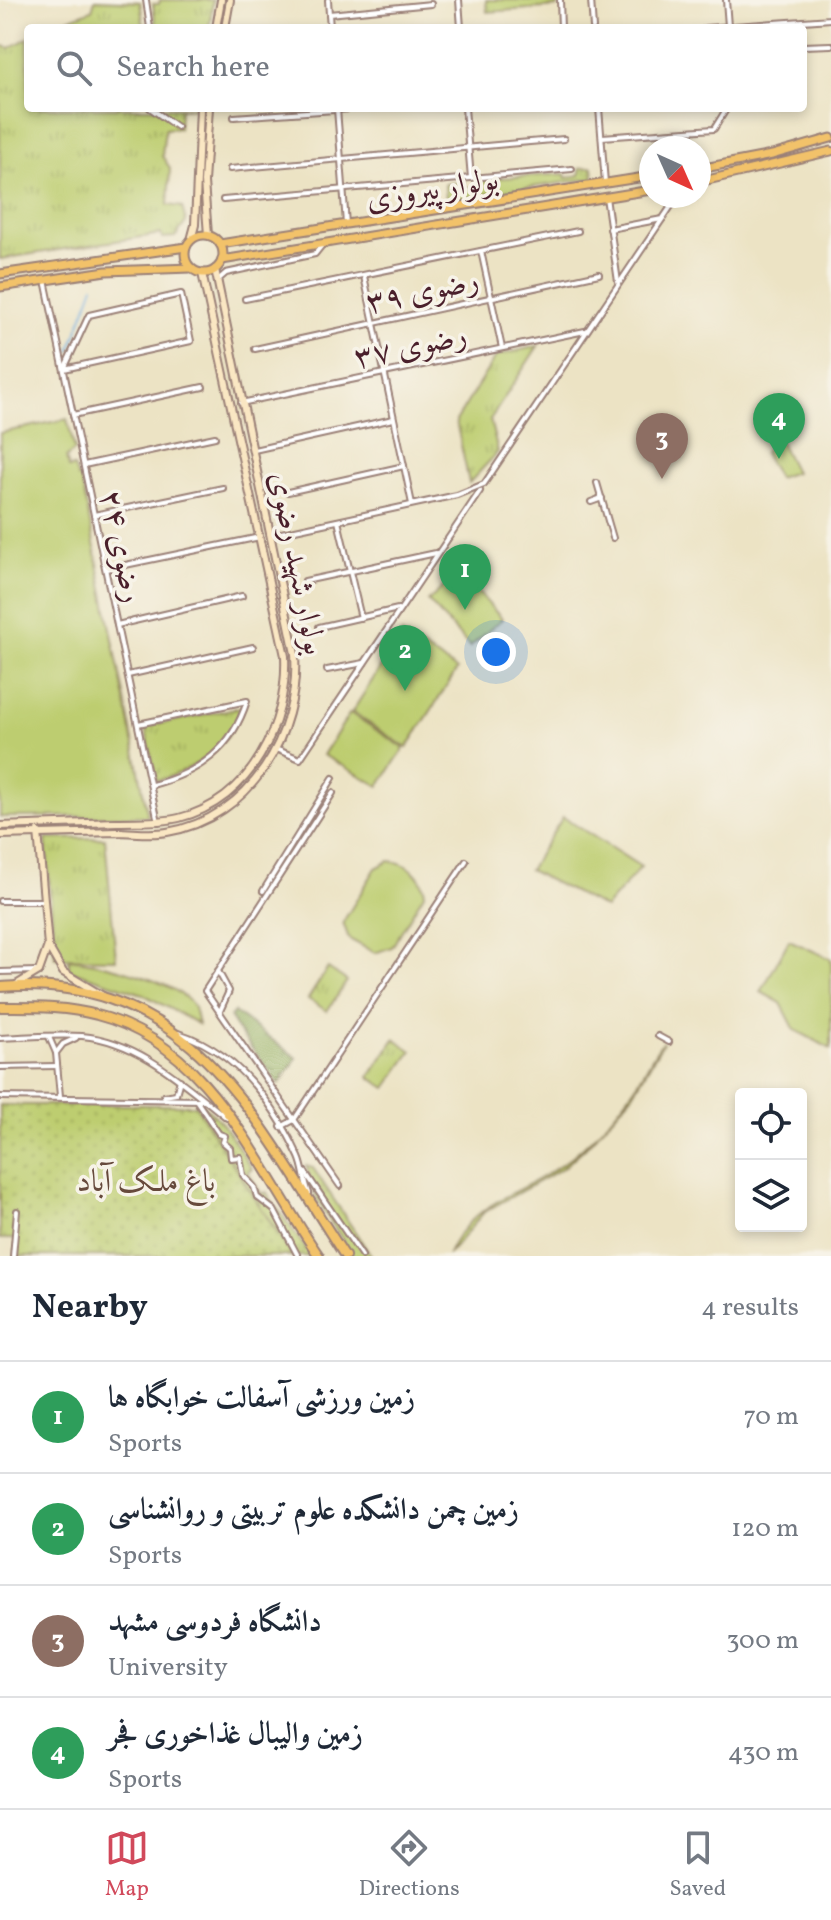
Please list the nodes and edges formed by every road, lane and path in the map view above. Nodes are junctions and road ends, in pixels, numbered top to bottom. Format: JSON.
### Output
{"nodes":[{"id":1,"x":146,"y":0,"type":"edge"},
{"id":2,"x":221,"y":0,"type":"edge"},
{"id":3,"x":230,"y":0,"type":"edge"},
{"id":4,"x":328,"y":0,"type":"edge"},
{"id":5,"x":459,"y":0,"type":"edge"},
{"id":6,"x":560,"y":0,"type":"edge"},
{"id":7,"x":591,"y":0,"type":"edge"},
{"id":8,"x":726,"y":0,"type":"edge"},
{"id":9,"x":431,"y":4,"type":"dead end"},
{"id":10,"x":329,"y":14,"type":"junction"},
{"id":11,"x":831,"y":19,"type":"edge"},
{"id":12,"x":149,"y":24,"type":"edge"},
{"id":13,"x":217,"y":24,"type":"edge"},
{"id":14,"x":226,"y":24,"type":"edge"},
{"id":15,"x":330,"y":24,"type":"edge"},
{"id":16,"x":461,"y":24,"type":"edge"},
{"id":17,"x":561,"y":24,"type":"edge"},
{"id":18,"x":593,"y":24,"type":"edge"},
{"id":19,"x":728,"y":24,"type":"edge"},
{"id":20,"x":767,"y":24,"type":"edge"},
{"id":21,"x":831,"y":45,"type":"edge"},
{"id":22,"x":807,"y":46,"type":"edge"},
{"id":23,"x":156,"y":112,"type":"edge"},
{"id":24,"x":200,"y":112,"type":"edge"},
{"id":25,"x":209,"y":112,"type":"edge"},
{"id":26,"x":298,"y":112,"type":"edge"},
{"id":27,"x":336,"y":112,"type":"edge"},
{"id":28,"x":465,"y":112,"type":"edge"},
{"id":29,"x":599,"y":112,"type":"edge"},
{"id":30,"x":725,"y":112,"type":"edge"},
{"id":31,"x":234,"y":117,"type":"dead end"},
{"id":32,"x":177,"y":127,"type":"dead end"},
{"id":33,"x":602,"y":137,"type":"junction"},
{"id":34,"x":831,"y":138,"type":"edge"},
{"id":35,"x":564,"y":139,"type":"dead end"},
{"id":36,"x":468,"y":149,"type":"junction"},
{"id":37,"x":831,"y":151,"type":"edge"},
{"id":38,"x":341,"y":160,"type":"junction"},
{"id":39,"x":711,"y":167,"type":"edge"},
{"id":40,"x":230,"y":169,"type":"dead end"},
{"id":41,"x":572,"y":169,"type":"dead end"},
{"id":42,"x":471,"y":178,"type":"junction"},
{"id":43,"x":639,"y":178,"type":"edge"},
{"id":44,"x":711,"y":179,"type":"edge"},
{"id":45,"x":605,"y":183,"type":"junction"},
{"id":46,"x":343,"y":189,"type":"junction"},
{"id":47,"x":639,"y":192,"type":"edge"},
{"id":48,"x":606,"y":197,"type":"junction"},
{"id":49,"x":223,"y":200,"type":"dead end"},
{"id":50,"x":670,"y":208,"type":"edge"},
{"id":51,"x":662,"y":219,"type":"junction"},
{"id":52,"x":346,"y":226,"type":"junction"},
{"id":53,"x":610,"y":229,"type":"junction"},
{"id":54,"x":578,"y":231,"type":"dead end"},
{"id":55,"x":208,"y":235,"type":"junction"},
{"id":56,"x":325,"y":242,"type":"junction"},
{"id":57,"x":188,"y":244,"type":"junction"},
{"id":58,"x":220,"y":244,"type":"junction"},
{"id":59,"x":481,"y":251,"type":"junction"},
{"id":60,"x":222,"y":260,"type":"junction"},
{"id":61,"x":191,"y":268,"type":"junction"},
{"id":62,"x":215,"y":269,"type":"junction"},
{"id":63,"x":202,"y":273,"type":"junction"},
{"id":64,"x":0,"y":274,"type":"edge"},
{"id":65,"x":599,"y":274,"type":"dead end"},
{"id":66,"x":363,"y":275,"type":"junction"},
{"id":67,"x":45,"y":280,"type":"junction"},
{"id":68,"x":216,"y":282,"type":"junction"},
{"id":69,"x":618,"y":285,"type":"junction"},
{"id":70,"x":0,"y":287,"type":"edge"},
{"id":71,"x":491,"y":297,"type":"junction"},
{"id":72,"x":245,"y":299,"type":"dead end"},
{"id":73,"x":374,"y":323,"type":"junction"},
{"id":74,"x":587,"y":331,"type":"junction"},
{"id":75,"x":502,"y":348,"type":"junction"},
{"id":76,"x":255,"y":349,"type":"dead end"},
{"id":77,"x":64,"y":369,"type":"junction"},
{"id":78,"x":384,"y":373,"type":"junction"},
{"id":79,"x":203,"y":387,"type":"dead end"},
{"id":80,"x":241,"y":403,"type":"junction"},
{"id":81,"x":73,"y":415,"type":"junction"},
{"id":82,"x":394,"y":419,"type":"junction"},
{"id":83,"x":215,"y":437,"type":"dead end"},
{"id":84,"x":251,"y":451,"type":"junction"},
{"id":85,"x":84,"y":465,"type":"junction"},
{"id":86,"x":404,"y":466,"type":"junction"},
{"id":87,"x":597,"y":483,"type":"dead end"},
{"id":88,"x":223,"y":488,"type":"dead end"},
{"id":89,"x":480,"y":491,"type":"dead end"},
{"id":90,"x":288,"y":492,"type":"dead end"},
{"id":91,"x":602,"y":498,"type":"junction"},
{"id":92,"x":591,"y":502,"type":"dead end"},
{"id":93,"x":412,"y":504,"type":"junction"},
{"id":94,"x":94,"y":515,"type":"junction"},
{"id":95,"x":338,"y":521,"type":"junction"},
{"id":96,"x":269,"y":535,"type":"junction"},
{"id":97,"x":260,"y":537,"type":"junction"},
{"id":98,"x":613,"y":538,"type":"dead end"},
{"id":99,"x":439,"y":553,"type":"junction"},
{"id":100,"x":105,"y":569,"type":"junction"},
{"id":101,"x":350,"y":571,"type":"junction"},
{"id":102,"x":305,"y":581,"type":"dead end"},
{"id":103,"x":242,"y":596,"type":"dead end"},
{"id":104,"x":401,"y":609,"type":"junction"},
{"id":105,"x":361,"y":618,"type":"junction"},
{"id":106,"x":117,"y":625,"type":"junction"},
{"id":107,"x":319,"y":627,"type":"dead end"},
{"id":108,"x":253,"y":647,"type":"dead end"},
{"id":109,"x":364,"y":663,"type":"junction"},
{"id":110,"x":327,"y":670,"type":"dead end"},
{"id":111,"x":128,"y":675,"type":"junction"},
{"id":112,"x":138,"y":724,"type":"junction"},
{"id":113,"x":278,"y":750,"type":"junction"},
{"id":114,"x":333,"y":778,"type":"dead end"},
{"id":115,"x":151,"y":786,"type":"junction"},
{"id":116,"x":333,"y":793,"type":"dead end"},
{"id":117,"x":158,"y":822,"type":"junction"},
{"id":118,"x":38,"y":825,"type":"junction"},
{"id":119,"x":0,"y":826,"type":"edge"},
{"id":120,"x":39,"y":834,"type":"junction"},
{"id":121,"x":0,"y":835,"type":"edge"},
{"id":122,"x":466,"y":861,"type":"dead end"},
{"id":123,"x":263,"y":891,"type":"dead end"},
{"id":124,"x":0,"y":901,"type":"edge"},
{"id":125,"x":44,"y":901,"type":"junction"},
{"id":126,"x":48,"y":946,"type":"junction"},
{"id":127,"x":39,"y":971,"type":"junction"},
{"id":128,"x":218,"y":971,"type":"junction"},
{"id":129,"x":0,"y":972,"type":"edge"},
{"id":130,"x":14,"y":986,"type":"junction"},
{"id":131,"x":0,"y":987,"type":"edge"},
{"id":132,"x":110,"y":999,"type":"junction"},
{"id":133,"x":0,"y":1007,"type":"edge"},
{"id":134,"x":220,"y":1012,"type":"junction"},
{"id":135,"x":178,"y":1033,"type":"junction"},
{"id":136,"x":49,"y":1036,"type":"junction"},
{"id":137,"x":83,"y":1036,"type":"junction"},
{"id":138,"x":658,"y":1036,"type":"dead end"},
{"id":139,"x":0,"y":1038,"type":"edge"},
{"id":140,"x":669,"y":1042,"type":"dead end"},
{"id":141,"x":56,"y":1053,"type":"junction"},
{"id":142,"x":57,"y":1066,"type":"junction"},
{"id":143,"x":0,"y":1067,"type":"edge"},
{"id":144,"x":179,"y":1079,"type":"junction"},
{"id":145,"x":60,"y":1096,"type":"junction"},
{"id":146,"x":0,"y":1097,"type":"edge"},
{"id":147,"x":158,"y":1097,"type":"junction"},
{"id":148,"x":196,"y":1100,"type":"junction"},
{"id":149,"x":205,"y":1100,"type":"junction"},
{"id":150,"x":294,"y":1120,"type":"junction"},
{"id":151,"x":235,"y":1125,"type":"junction"},
{"id":152,"x":281,"y":1127,"type":"junction"},
{"id":153,"x":303,"y":1169,"type":"junction"},
{"id":154,"x":340,"y":1186,"type":"dead end"},
{"id":155,"x":17,"y":1211,"type":"dead end"},
{"id":156,"x":317,"y":1214,"type":"junction"},
{"id":157,"x":13,"y":1256,"type":"edge"},
{"id":158,"x":298,"y":1256,"type":"edge"},
{"id":159,"x":319,"y":1256,"type":"edge"},
{"id":160,"x":345,"y":1256,"type":"edge"},
{"id":161,"x":362,"y":1256,"type":"edge"}],
"edges":[{"from":1,"to":12,"type":"street"},
{"from":2,"to":13,"type":"street"},
{"from":3,"to":14,"type":"street"},
{"from":4,"to":10,"type":"street"},
{"from":5,"to":16,"type":"street"},
{"from":6,"to":17,"type":"street"},
{"from":7,"to":18,"type":"street"},
{"from":8,"to":19,"type":"street"},
{"from":9,"to":10,"type":"street"},
{"from":10,"to":15,"type":"street"},
{"from":11,"to":20,"type":"street"},
{"from":21,"to":22,"type":"street"},
{"from":23,"to":32,"type":"street"},
{"from":24,"to":57,"type":"street"},
{"from":25,"to":55,"type":"street"},
{"from":26,"to":31,"type":"street"},
{"from":27,"to":38,"type":"street"},
{"from":28,"to":36,"type":"street"},
{"from":29,"to":33,"type":"street"},
{"from":30,"to":33,"type":"street"},
{"from":33,"to":45,"type":"street"},
{"from":34,"to":39,"type":"main road"},
{"from":35,"to":36,"type":"street"},
{"from":36,"to":38,"type":"street"},
{"from":36,"to":42,"type":"street"},
{"from":37,"to":44,"type":"main road"},
{"from":38,"to":40,"type":"street"},
{"from":38,"to":46,"type":"street"},
{"from":41,"to":42,"type":"street"},
{"from":42,"to":46,"type":"street"},
{"from":43,"to":45,"type":"main road","name":"بولوار پیروزی"},
{"from":45,"to":48,"type":"main road"},
{"from":45,"to":52,"type":"main road","name":"بولوار پیروزی"},
{"from":46,"to":49,"type":"street"},
{"from":46,"to":52,"type":"street"},
{"from":47,"to":48,"type":"main road","name":"بولوار پیروزی"},
{"from":48,"to":53,"type":"street"},
{"from":48,"to":56,"type":"main road","name":"بولوار پیروزی"},
{"from":50,"to":51,"type":"street"},
{"from":51,"to":53,"type":"street"},
{"from":51,"to":69,"type":"street"},
{"from":52,"to":58,"type":"main road","name":"بولوار پیروزی"},
{"from":53,"to":69,"type":"street"},
{"from":54,"to":59,"type":"street"},
{"from":55,"to":57,"type":"main road"},
{"from":55,"to":58,"type":"main road"},
{"from":56,"to":60,"type":"main road","name":"بولوار پیروزی"},
{"from":56,"to":68,"type":"street"},
{"from":57,"to":61,"type":"main road"},
{"from":57,"to":64,"type":"main road"},
{"from":58,"to":60,"type":"main road"},
{"from":59,"to":66,"type":"street"},
{"from":59,"to":71,"type":"street"},
{"from":60,"to":62,"type":"main road"},
{"from":61,"to":63,"type":"main road"},
{"from":61,"to":67,"type":"main road"},
{"from":62,"to":63,"type":"main road"},
{"from":62,"to":68,"type":"street","name":"بولوار شهید رضوی"},
{"from":63,"to":97,"type":"street","name":"بولوار شهید رضوی"},
{"from":65,"to":71,"type":"street","name":"رضوی ۳۹"},
{"from":66,"to":72,"type":"street"},
{"from":66,"to":73,"type":"street"},
{"from":67,"to":70,"type":"main road"},
{"from":67,"to":77,"type":"street","name":"رضوی ۲۴"},
{"from":68,"to":80,"type":"street","name":"بولوار شهید رضوی"},
{"from":69,"to":74,"type":"street"},
{"from":71,"to":73,"type":"street","name":"رضوی ۳۹"},
{"from":71,"to":75,"type":"street"},
{"from":73,"to":76,"type":"street","name":"رضوی ۳۹"},
{"from":73,"to":78,"type":"street"},
{"from":74,"to":75,"type":"street","name":"رضوی ۳۷"},
{"from":74,"to":93,"type":"street"},
{"from":75,"to":78,"type":"street","name":"رضوی ۳۷"},
{"from":77,"to":77,"type":"street"},
{"from":77,"to":81,"type":"street","name":"رضوی ۲۴"},
{"from":78,"to":80,"type":"street","name":"رضوی ۳۷"},
{"from":78,"to":82,"type":"street"},
{"from":79,"to":81,"type":"street"},
{"from":80,"to":84,"type":"street","name":"بولوار شهید رضوی"},
{"from":81,"to":85,"type":"street","name":"رضوی ۲۴"},
{"from":82,"to":84,"type":"street"},
{"from":82,"to":86,"type":"street"},
{"from":83,"to":85,"type":"street"},
{"from":84,"to":96,"type":"street","name":"بولوار شهید رضوی"},
{"from":85,"to":94,"type":"street","name":"رضوی ۲۴"},
{"from":86,"to":90,"type":"street"},
{"from":86,"to":93,"type":"street"},
{"from":87,"to":91,"type":"street"},
{"from":88,"to":94,"type":"street"},
{"from":89,"to":99,"type":"street"},
{"from":91,"to":92,"type":"street"},
{"from":91,"to":98,"type":"street"},
{"from":93,"to":95,"type":"street"},
{"from":94,"to":100,"type":"street","name":"رضوی ۲۴"},
{"from":95,"to":96,"type":"street"},
{"from":95,"to":101,"type":"street"},
{"from":96,"to":97,"type":"street"},
{"from":96,"to":113,"type":"street","name":"بولوار شهید رضوی"},
{"from":97,"to":100,"type":"street"},
{"from":97,"to":117,"type":"street","name":"بولوار شهید رضوی"},
{"from":99,"to":101,"type":"street"},
{"from":99,"to":104,"type":"street"},
{"from":100,"to":106,"type":"street","name":"رضوی ۲۴"},
{"from":101,"to":102,"type":"street"},
{"from":101,"to":105,"type":"street"},
{"from":103,"to":106,"type":"street"},
{"from":104,"to":105,"type":"street"},
{"from":104,"to":109,"type":"street"},
{"from":105,"to":107,"type":"street"},
{"from":106,"to":111,"type":"street","name":"رضوی ۲۴"},
{"from":108,"to":111,"type":"street"},
{"from":109,"to":110,"type":"street"},
{"from":109,"to":113,"type":"street"},
{"from":111,"to":112,"type":"street","name":"رضوی ۲۴"},
{"from":112,"to":115,"type":"street","name":"رضوی ۲۴"},
{"from":112,"to":115,"type":"street"},
{"from":113,"to":120,"type":"street","name":"بولوار شهید رضوی"},
{"from":114,"to":123,"type":"street"},
{"from":115,"to":117,"type":"street","name":"رضوی ۲۴"},
{"from":116,"to":128,"type":"street"},
{"from":117,"to":118,"type":"street","name":"بولوار شهید رضوی"},
{"from":118,"to":119,"type":"street","name":"بولوار شهید رضوی"},
{"from":118,"to":120,"type":"street"},
{"from":120,"to":121,"type":"street","name":"بولوار شهید رضوی"},
{"from":120,"to":125,"type":"street"},
{"from":122,"to":150,"type":"street"},
{"from":124,"to":125,"type":"street"},
{"from":125,"to":126,"type":"street"},
{"from":126,"to":127,"type":"street"},
{"from":126,"to":132,"type":"street"},
{"from":127,"to":129,"type":"street"},
{"from":127,"to":130,"type":"street"},
{"from":128,"to":134,"type":"street"},
{"from":128,"to":134,"type":"street"},
{"from":130,"to":131,"type":"highway"},
{"from":130,"to":132,"type":"highway"},
{"from":132,"to":135,"type":"highway"},
{"from":133,"to":151,"type":"highway"},
{"from":134,"to":150,"type":"street"},
{"from":135,"to":152,"type":"street"},
{"from":135,"to":156,"type":"highway"},
{"from":136,"to":137,"type":"street"},
{"from":136,"to":139,"type":"street"},
{"from":136,"to":141,"type":"street"},
{"from":137,"to":141,"type":"street"},
{"from":137,"to":144,"type":"street"},
{"from":138,"to":140,"type":"street"},
{"from":141,"to":142,"type":"street"},
{"from":142,"to":143,"type":"street"},
{"from":142,"to":145,"type":"street"},
{"from":144,"to":147,"type":"street"},
{"from":144,"to":149,"type":"street"},
{"from":145,"to":146,"type":"street"},
{"from":145,"to":147,"type":"street"},
{"from":147,"to":148,"type":"street"},
{"from":148,"to":149,"type":"street"},
{"from":148,"to":158,"type":"street"},
{"from":149,"to":151,"type":"street"},
{"from":150,"to":152,"type":"street"},
{"from":150,"to":154,"type":"street"},
{"from":151,"to":159,"type":"highway"},
{"from":152,"to":153,"type":"street"},
{"from":153,"to":156,"type":"street"},
{"from":153,"to":161,"type":"street"},
{"from":155,"to":157,"type":"street"},
{"from":156,"to":160,"type":"highway"}]}
